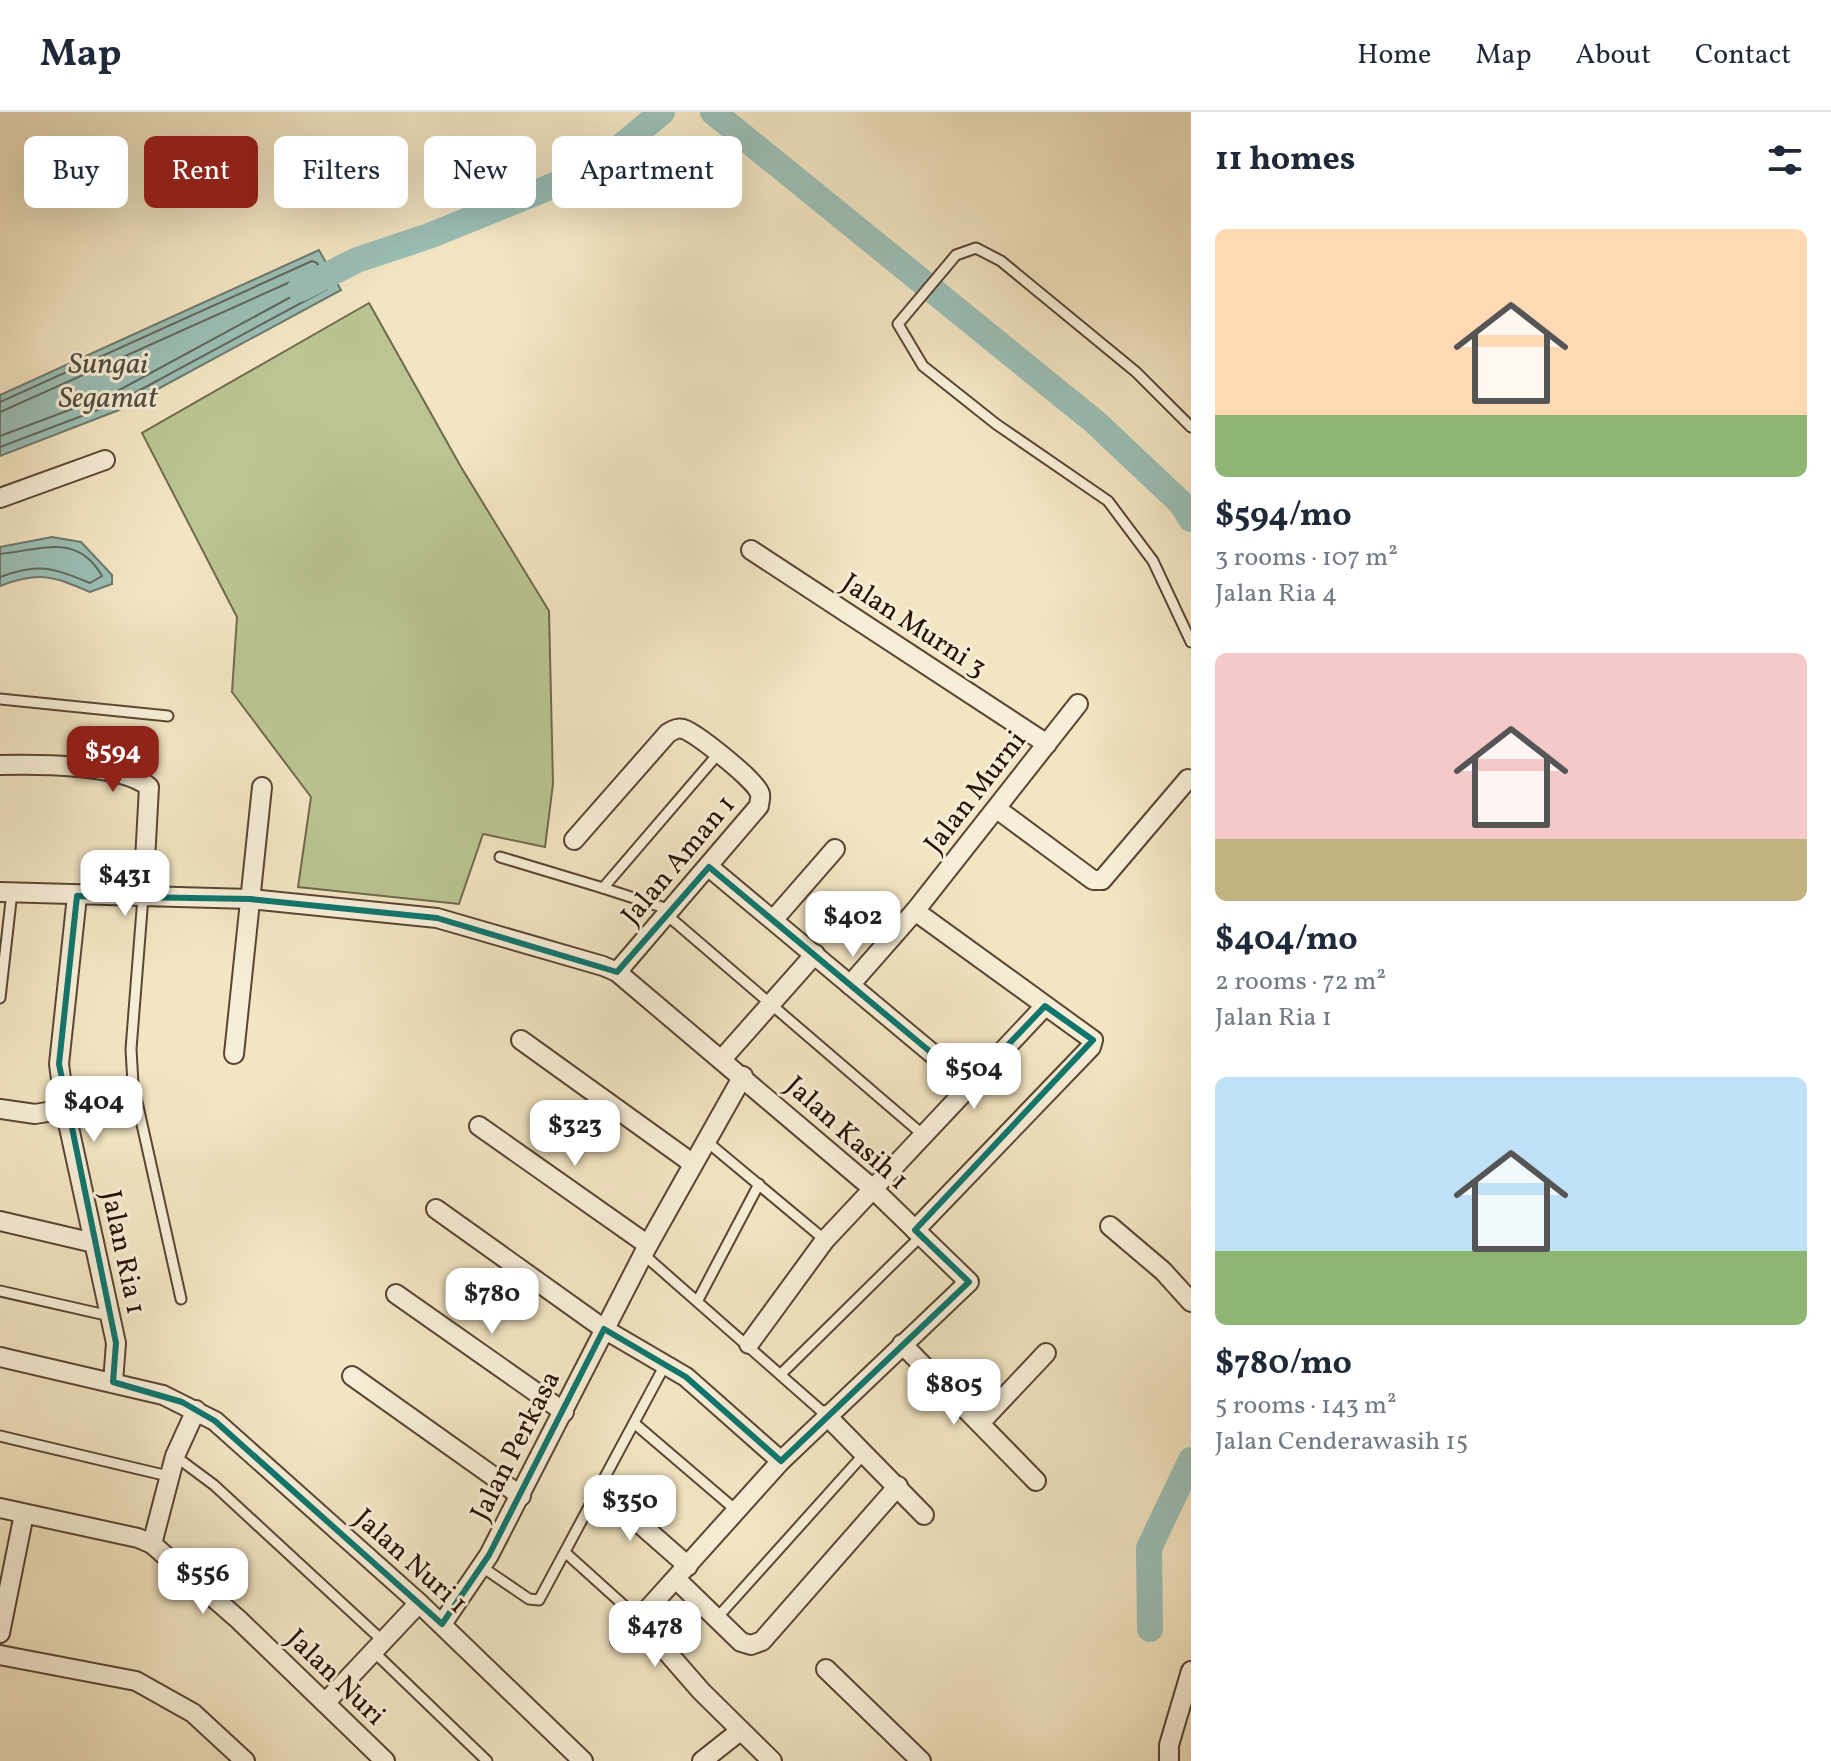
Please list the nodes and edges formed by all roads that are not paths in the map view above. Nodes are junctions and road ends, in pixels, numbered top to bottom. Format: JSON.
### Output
{"nodes":[{"id":1,"x":1191,"y":427,"type":"edge"},
{"id":2,"x":105,"y":460,"type":"dead end"},
{"id":3,"x":0,"y":498,"type":"edge"},
{"id":4,"x":751,"y":550,"type":"dead end"},
{"id":5,"x":1191,"y":642,"type":"edge"},
{"id":6,"x":0,"y":699,"type":"edge"},
{"id":7,"x":1078,"y":704,"type":"dead end"},
{"id":8,"x":168,"y":716,"type":"dead end"},
{"id":9,"x":1047,"y":744,"type":"junction"},
{"id":10,"x":718,"y":754,"type":"junction"},
{"id":11,"x":0,"y":765,"type":"edge"},
{"id":12,"x":1188,"y":779,"type":"dead end"},
{"id":13,"x":262,"y":787,"type":"dead end"},
{"id":14,"x":997,"y":809,"type":"junction"},
{"id":15,"x":574,"y":840,"type":"dead end"},
{"id":16,"x":835,"y":849,"type":"dead end"},
{"id":17,"x":500,"y":857,"type":"dead end"},
{"id":18,"x":709,"y":867,"type":"junction"},
{"id":19,"x":603,"y":888,"type":"junction"},
{"id":20,"x":6,"y":892,"type":"edge"},
{"id":21,"x":77,"y":896,"type":"junction"},
{"id":22,"x":143,"y":897,"type":"junction"},
{"id":23,"x":250,"y":899,"type":"junction"},
{"id":24,"x":915,"y":911,"type":"junction"},
{"id":25,"x":669,"y":913,"type":"junction"},
{"id":26,"x":774,"y":919,"type":"junction"},
{"id":27,"x":815,"y":954,"type":"junction"},
{"id":28,"x":617,"y":972,"type":"junction"},
{"id":29,"x":850,"y":985,"type":"junction"},
{"id":30,"x":0,"y":998,"type":"edge"},
{"id":31,"x":771,"y":1003,"type":"junction"},
{"id":32,"x":1045,"y":1006,"type":"junction"},
{"id":33,"x":521,"y":1040,"type":"dead end"},
{"id":34,"x":234,"y":1054,"type":"dead end"},
{"id":35,"x":722,"y":1059,"type":"junction"},
{"id":36,"x":743,"y":1076,"type":"junction"},
{"id":37,"x":970,"y":1085,"type":"junction"},
{"id":38,"x":0,"y":1109,"type":"edge"},
{"id":39,"x":65,"y":1109,"type":"junction"},
{"id":40,"x":479,"y":1126,"type":"dead end"},
{"id":41,"x":922,"y":1134,"type":"junction"},
{"id":42,"x":705,"y":1140,"type":"junction"},
{"id":43,"x":692,"y":1163,"type":"junction"},
{"id":44,"x":759,"y":1184,"type":"junction"},
{"id":45,"x":872,"y":1188,"type":"junction"},
{"id":46,"x":436,"y":1209,"type":"dead end"},
{"id":47,"x":0,"y":1221,"type":"edge"},
{"id":48,"x":1110,"y":1226,"type":"dead end"},
{"id":49,"x":918,"y":1233,"type":"junction"},
{"id":50,"x":825,"y":1240,"type":"junction"},
{"id":51,"x":94,"y":1243,"type":"junction"},
{"id":52,"x":645,"y":1250,"type":"junction"},
{"id":53,"x":0,"y":1291,"type":"edge"},
{"id":54,"x":396,"y":1294,"type":"dead end"},
{"id":55,"x":181,"y":1299,"type":"dead end"},
{"id":56,"x":698,"y":1300,"type":"junction"},
{"id":57,"x":1191,"y":1302,"type":"edge"},
{"id":58,"x":110,"y":1316,"type":"junction"},
{"id":59,"x":604,"y":1329,"type":"junction"},
{"id":60,"x":749,"y":1344,"type":"junction"},
{"id":61,"x":902,"y":1344,"type":"junction"},
{"id":62,"x":1046,"y":1353,"type":"dead end"},
{"id":63,"x":0,"y":1357,"type":"edge"},
{"id":64,"x":666,"y":1362,"type":"junction"},
{"id":65,"x":782,"y":1373,"type":"junction"},
{"id":66,"x":352,"y":1376,"type":"dead end"},
{"id":67,"x":113,"y":1382,"type":"junction"},
{"id":68,"x":196,"y":1410,"type":"junction"},
{"id":69,"x":564,"y":1412,"type":"junction"},
{"id":70,"x":826,"y":1415,"type":"junction"},
{"id":71,"x":634,"y":1423,"type":"junction"},
{"id":72,"x":980,"y":1423,"type":"junction"},
{"id":73,"x":0,"y":1436,"type":"edge"},
{"id":74,"x":865,"y":1453,"type":"junction"},
{"id":75,"x":175,"y":1456,"type":"junction"},
{"id":76,"x":781,"y":1461,"type":"junction"},
{"id":77,"x":168,"y":1476,"type":"junction"},
{"id":78,"x":1036,"y":1481,"type":"dead end"},
{"id":79,"x":898,"y":1486,"type":"junction"},
{"id":80,"x":599,"y":1488,"type":"junction"},
{"id":81,"x":521,"y":1496,"type":"junction"},
{"id":82,"x":0,"y":1508,"type":"edge"},
{"id":83,"x":737,"y":1511,"type":"junction"},
{"id":84,"x":24,"y":1514,"type":"junction"},
{"id":85,"x":924,"y":1515,"type":"dead end"},
{"id":86,"x":152,"y":1544,"type":"junction"},
{"id":87,"x":567,"y":1554,"type":"junction"},
{"id":88,"x":482,"y":1567,"type":"junction"},
{"id":89,"x":683,"y":1573,"type":"junction"},
{"id":90,"x":419,"y":1603,"type":"junction"},
{"id":91,"x":716,"y":1619,"type":"junction"},
{"id":92,"x":640,"y":1621,"type":"junction"},
{"id":93,"x":442,"y":1624,"type":"junction"},
{"id":94,"x":0,"y":1633,"type":"edge"},
{"id":95,"x":620,"y":1640,"type":"dead end"},
{"id":96,"x":379,"y":1647,"type":"junction"},
{"id":97,"x":0,"y":1655,"type":"edge"},
{"id":98,"x":826,"y":1669,"type":"dead end"},
{"id":99,"x":1191,"y":1671,"type":"edge"},
{"id":100,"x":325,"y":1703,"type":"junction"},
{"id":101,"x":737,"y":1728,"type":"junction"},
{"id":102,"x":245,"y":1761,"type":"edge"},
{"id":103,"x":385,"y":1761,"type":"edge"},
{"id":104,"x":487,"y":1761,"type":"edge"},
{"id":105,"x":583,"y":1761,"type":"edge"},
{"id":106,"x":702,"y":1761,"type":"edge"},
{"id":107,"x":772,"y":1761,"type":"edge"},
{"id":108,"x":921,"y":1761,"type":"edge"},
{"id":109,"x":1169,"y":1761,"type":"edge"}],
"edges":[{"from":1,"to":5,"type":"lane"},
{"from":2,"to":3,"type":"street"},
{"from":4,"to":9,"type":"street","name":"Jalan Murni 3"},
{"from":6,"to":8,"type":"lane"},
{"from":7,"to":9,"type":"street","name":"Jalan Murni"},
{"from":9,"to":14,"type":"street","name":"Jalan Murni"},
{"from":10,"to":15,"type":"street","name":"Jalan Aman 1"},
{"from":10,"to":18,"type":"street","name":"Jalan Aman 1"},
{"from":10,"to":19,"type":"lane"},
{"from":11,"to":22,"type":"street"},
{"from":12,"to":14,"type":"street"},
{"from":13,"to":23,"type":"street"},
{"from":14,"to":24,"type":"street","name":"Jalan Murni"},
{"from":16,"to":26,"type":"street"},
{"from":17,"to":19,"type":"lane"},
{"from":18,"to":25,"type":"street","name":"Jalan Aman 1"},
{"from":18,"to":26,"type":"street"},
{"from":19,"to":25,"type":"lane"},
{"from":20,"to":21,"type":"street"},
{"from":20,"to":30,"type":"lane"},
{"from":21,"to":22,"type":"street"},
{"from":21,"to":39,"type":"street","name":"Jalan Ria 1"},
{"from":22,"to":23,"type":"street"},
{"from":22,"to":55,"type":"lane"},
{"from":23,"to":28,"type":"street"},
{"from":23,"to":34,"type":"street"},
{"from":24,"to":29,"type":"street","name":"Jalan Murni"},
{"from":24,"to":32,"type":"street"},
{"from":25,"to":28,"type":"street","name":"Jalan Aman 1"},
{"from":25,"to":31,"type":"lane"},
{"from":26,"to":27,"type":"street"},
{"from":27,"to":29,"type":"street"},
{"from":27,"to":31,"type":"street"},
{"from":28,"to":35,"type":"street","name":"Jalan Kasih 1"},
{"from":29,"to":37,"type":"street"},
{"from":31,"to":35,"type":"street"},
{"from":31,"to":41,"type":"lane"},
{"from":32,"to":37,"type":"street"},
{"from":32,"to":49,"type":"street"},
{"from":33,"to":43,"type":"street"},
{"from":35,"to":36,"type":"street","name":"Jalan Kasih 1"},
{"from":36,"to":42,"type":"street","name":"Jalan Perkasa"},
{"from":36,"to":45,"type":"street","name":"Jalan Kasih 1"},
{"from":37,"to":41,"type":"street"},
{"from":38,"to":39,"type":"street"},
{"from":39,"to":51,"type":"street","name":"Jalan Ria 1"},
{"from":40,"to":52,"type":"street"},
{"from":41,"to":45,"type":"street"},
{"from":42,"to":43,"type":"street","name":"Jalan Perkasa"},
{"from":42,"to":44,"type":"lane"},
{"from":43,"to":52,"type":"street","name":"Jalan Perkasa"},
{"from":44,"to":50,"type":"lane"},
{"from":44,"to":56,"type":"lane"},
{"from":45,"to":49,"type":"street","name":"Jalan Kasih 1"},
{"from":45,"to":50,"type":"street"},
{"from":46,"to":59,"type":"street"},
{"from":47,"to":51,"type":"street"},
{"from":48,"to":57,"type":"street"},
{"from":49,"to":61,"type":"street","name":"Jalan Kasih 1"},
{"from":49,"to":65,"type":"lane"},
{"from":50,"to":60,"type":"street"},
{"from":51,"to":58,"type":"street","name":"Jalan Ria 1"},
{"from":52,"to":56,"type":"lane"},
{"from":52,"to":59,"type":"street","name":"Jalan Perkasa"},
{"from":53,"to":58,"type":"lane"},
{"from":54,"to":69,"type":"street"},
{"from":56,"to":60,"type":"lane"},
{"from":58,"to":67,"type":"street","name":"Jalan Ria 1"},
{"from":59,"to":64,"type":"street"},
{"from":59,"to":69,"type":"street","name":"Jalan Perkasa"},
{"from":60,"to":65,"type":"lane"},
{"from":61,"to":70,"type":"street"},
{"from":61,"to":72,"type":"street"},
{"from":62,"to":72,"type":"street"},
{"from":63,"to":67,"type":"street","name":"Jalan Nuri 1"},
{"from":64,"to":71,"type":"lane"},
{"from":64,"to":76,"type":"street"},
{"from":65,"to":70,"type":"lane"},
{"from":66,"to":81,"type":"street"},
{"from":67,"to":68,"type":"street","name":"Jalan Nuri 1"},
{"from":68,"to":75,"type":"street"},
{"from":68,"to":90,"type":"street","name":"Jalan Nuri 1"},
{"from":69,"to":81,"type":"street","name":"Jalan Perkasa"},
{"from":70,"to":74,"type":"street"},
{"from":70,"to":76,"type":"street"},
{"from":71,"to":80,"type":"lane"},
{"from":71,"to":83,"type":"lane"},
{"from":72,"to":78,"type":"street"},
{"from":73,"to":77,"type":"lane"},
{"from":74,"to":79,"type":"street"},
{"from":74,"to":91,"type":"lane"},
{"from":75,"to":77,"type":"street"},
{"from":75,"to":96,"type":"lane"},
{"from":76,"to":83,"type":"street"},
{"from":77,"to":86,"type":"street"},
{"from":79,"to":85,"type":"street"},
{"from":79,"to":91,"type":"street"},
{"from":80,"to":87,"type":"lane"},
{"from":80,"to":89,"type":"street"},
{"from":81,"to":88,"type":"street","name":"Jalan Perkasa"},
{"from":82,"to":84,"type":"street","name":"Jalan Nuri"},
{"from":83,"to":89,"type":"street"},
{"from":84,"to":86,"type":"street","name":"Jalan Nuri"},
{"from":84,"to":94,"type":"street"},
{"from":86,"to":100,"type":"street","name":"Jalan Nuri"},
{"from":87,"to":88,"type":"lane"},
{"from":87,"to":92,"type":"lane"},
{"from":88,"to":93,"type":"street","name":"Jalan Perkasa"},
{"from":89,"to":91,"type":"street"},
{"from":89,"to":92,"type":"street"},
{"from":90,"to":93,"type":"street","name":"Jalan Nuri 1"},
{"from":90,"to":96,"type":"street"},
{"from":92,"to":95,"type":"street"},
{"from":92,"to":101,"type":"street"},
{"from":93,"to":105,"type":"street","name":"Jalan Nuri 1"},
{"from":96,"to":100,"type":"street"},
{"from":96,"to":104,"type":"lane"},
{"from":97,"to":102,"type":"street"},
{"from":98,"to":108,"type":"street"},
{"from":99,"to":109,"type":"street"},
{"from":100,"to":103,"type":"street","name":"Jalan Nuri"},
{"from":101,"to":106,"type":"street"},
{"from":101,"to":107,"type":"street"}]}
